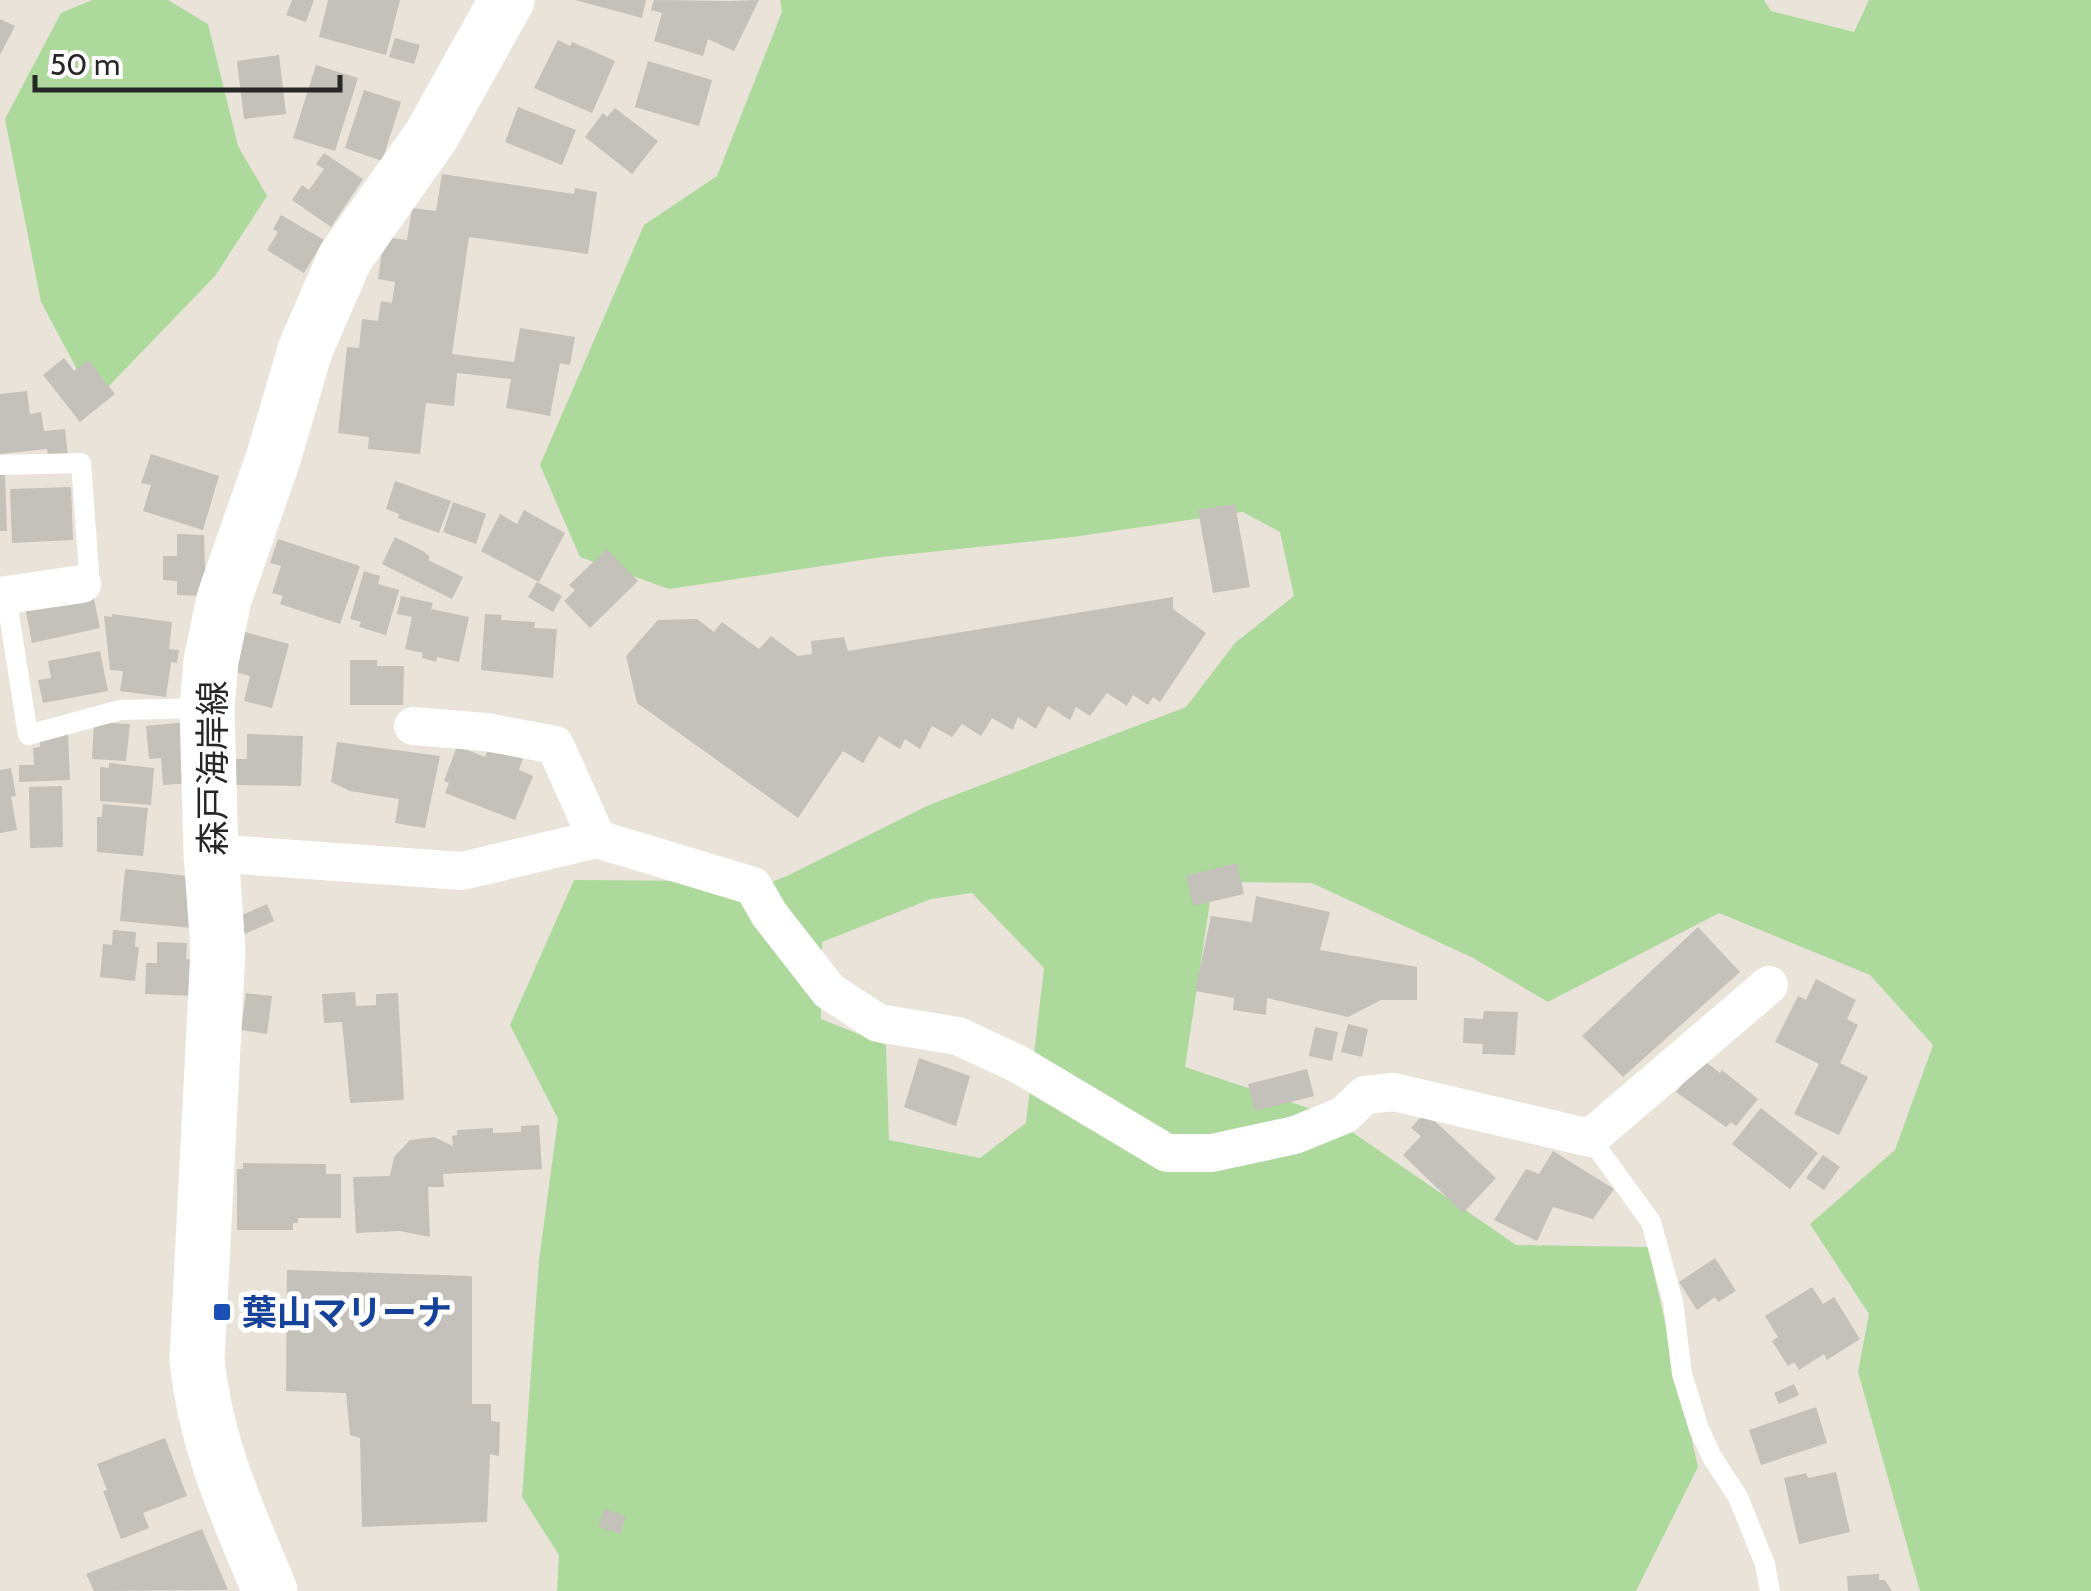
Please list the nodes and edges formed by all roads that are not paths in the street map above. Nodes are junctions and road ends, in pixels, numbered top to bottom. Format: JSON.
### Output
{"nodes":[{"id":1,"x":506,"y":0,"type":"edge"},
{"id":2,"x":0,"y":465,"type":"edge"},
{"id":3,"x":82,"y":584,"type":"joint"},
{"id":4,"x":3,"y":596,"type":"edge"},
{"id":5,"x":207,"y":708,"type":"junction"},
{"id":6,"x":413,"y":726,"type":"dead end"},
{"id":7,"x":597,"y":839,"type":"junction"},
{"id":8,"x":210,"y":852,"type":"junction"},
{"id":9,"x":1769,"y":985,"type":"dead end"},
{"id":10,"x":1590,"y":1138,"type":"junction"},
{"id":11,"x":270,"y":1591,"type":"edge"},
{"id":12,"x":1770,"y":1591,"type":"edge"}],
"edges":[{"from":1,"to":5,"type":"main road","name":"森戸海岸線"},
{"from":2,"to":3,"type":"lane"},
{"from":3,"to":4,"type":"street"},
{"from":4,"to":5,"type":"lane"},
{"from":5,"to":8,"type":"main road","name":"森戸海岸線"},
{"from":6,"to":7,"type":"street"},
{"from":7,"to":8,"type":"street"},
{"from":7,"to":10,"type":"street"},
{"from":8,"to":11,"type":"main road","name":"森戸海岸線"},
{"from":9,"to":10,"type":"street"},
{"from":10,"to":12,"type":"lane"}]}
